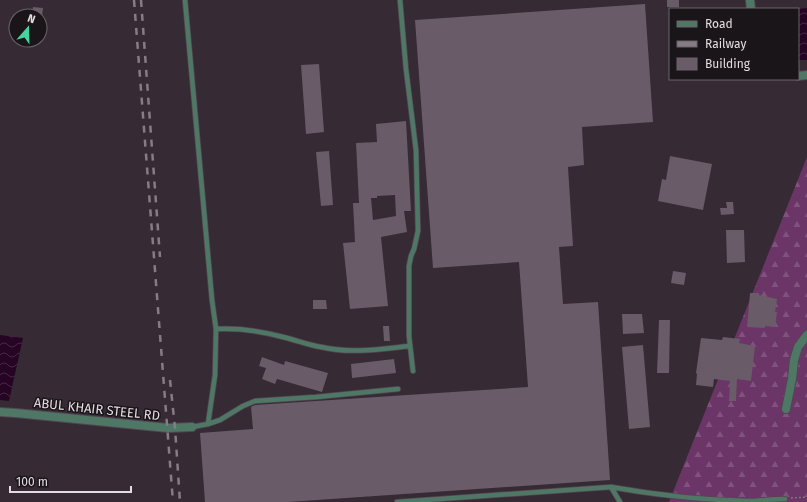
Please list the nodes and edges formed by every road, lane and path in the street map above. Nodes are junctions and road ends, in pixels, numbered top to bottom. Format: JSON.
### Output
{"nodes":[{"id":1,"x":185,"y":0,"type":"edge"},
{"id":2,"x":400,"y":0,"type":"edge"},
{"id":3,"x":216,"y":329,"type":"junction"},
{"id":4,"x":807,"y":335,"type":"edge"},
{"id":5,"x":410,"y":346,"type":"junction"},
{"id":6,"x":413,"y":371,"type":"dead end"},
{"id":7,"x":398,"y":389,"type":"dead end"},
{"id":8,"x":786,"y":409,"type":"dead end"},
{"id":9,"x":0,"y":412,"type":"edge"},
{"id":10,"x":208,"y":424,"type":"junction"},
{"id":11,"x":192,"y":427,"type":"joint"},
{"id":12,"x":611,"y":487,"type":"junction"},
{"id":13,"x":807,"y":497,"type":"edge"},
{"id":14,"x":784,"y":498,"type":"joint"},
{"id":15,"x":759,"y":501,"type":"edge"},
{"id":16,"x":397,"y":502,"type":"edge"},
{"id":17,"x":620,"y":502,"type":"edge"}],
"edges":[{"from":1,"to":3,"type":"lane"},
{"from":2,"to":5,"type":"lane"},
{"from":3,"to":5,"type":"lane"},
{"from":3,"to":10,"type":"lane"},
{"from":4,"to":8,"type":"street"},
{"from":5,"to":6,"type":"lane"},
{"from":7,"to":10,"type":"lane"},
{"from":9,"to":11,"type":"street","name":"ABUL KHAIR STEEL RD"},
{"from":10,"to":11,"type":"lane"},
{"from":12,"to":15,"type":"lane"},
{"from":12,"to":16,"type":"lane"},
{"from":12,"to":17,"type":"lane"},
{"from":13,"to":14,"type":"path"},
{"from":14,"to":15,"type":"lane"}]}
